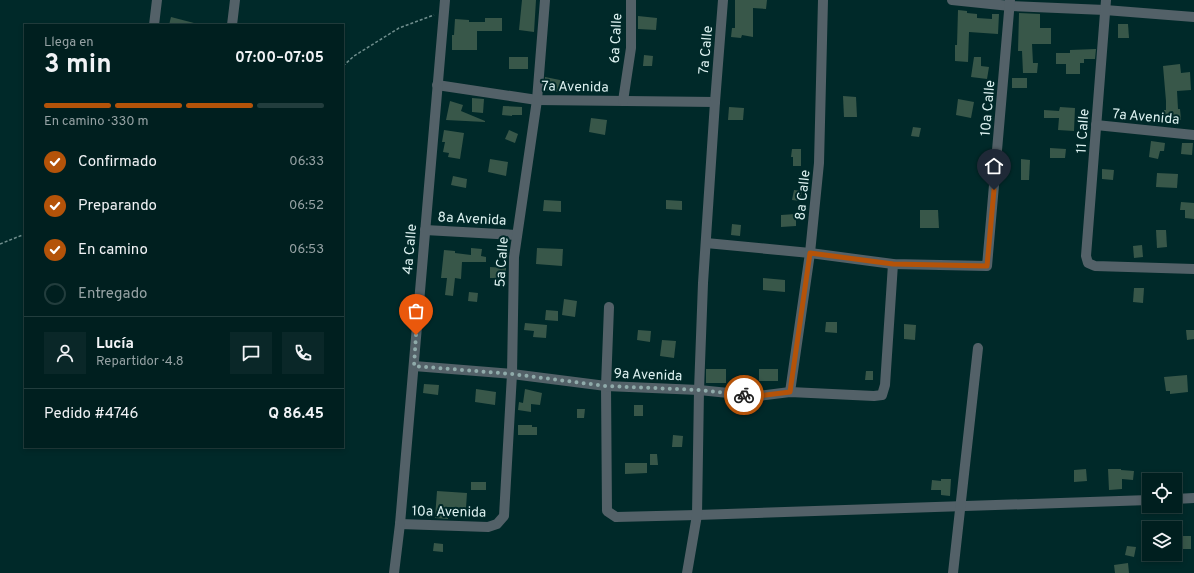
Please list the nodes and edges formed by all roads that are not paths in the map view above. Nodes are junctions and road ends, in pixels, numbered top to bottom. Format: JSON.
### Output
{"nodes":[{"id":1,"x":157,"y":0,"type":"edge"},
{"id":2,"x":235,"y":0,"type":"edge"},
{"id":3,"x":445,"y":0,"type":"edge"},
{"id":4,"x":544,"y":0,"type":"edge"},
{"id":5,"x":630,"y":0,"type":"edge"},
{"id":6,"x":723,"y":0,"type":"edge"},
{"id":7,"x":823,"y":0,"type":"edge"},
{"id":8,"x":952,"y":0,"type":"edge"},
{"id":9,"x":1010,"y":3,"type":"edge"},
{"id":10,"x":1106,"y":5,"type":"edge"},
{"id":11,"x":1194,"y":17,"type":"edge"},
{"id":12,"x":154,"y":24,"type":"edge"},
{"id":13,"x":232,"y":24,"type":"edge"},
{"id":14,"x":437,"y":85,"type":"junction"},
{"id":15,"x":536,"y":100,"type":"junction"},
{"id":16,"x":623,"y":101,"type":"junction"},
{"id":17,"x":715,"y":102,"type":"junction"},
{"id":18,"x":1096,"y":126,"type":"junction"},
{"id":19,"x":1194,"y":135,"type":"edge"},
{"id":20,"x":425,"y":230,"type":"junction"},
{"id":21,"x":517,"y":235,"type":"junction"},
{"id":22,"x":706,"y":244,"type":"junction"},
{"id":23,"x":810,"y":253,"type":"junction"},
{"id":24,"x":893,"y":264,"type":"junction"},
{"id":25,"x":1194,"y":269,"type":"edge"},
{"id":26,"x":609,"y":308,"type":"dead end"},
{"id":27,"x":978,"y":348,"type":"dead end"},
{"id":28,"x":414,"y":366,"type":"junction"},
{"id":29,"x":512,"y":374,"type":"junction"},
{"id":30,"x":606,"y":386,"type":"junction"},
{"id":31,"x":699,"y":390,"type":"junction"},
{"id":32,"x":790,"y":392,"type":"junction"},
{"id":33,"x":1194,"y":498,"type":"edge"},
{"id":34,"x":1182,"y":499,"type":"edge"},
{"id":35,"x":1142,"y":500,"type":"edge"},
{"id":36,"x":960,"y":505,"type":"junction"},
{"id":37,"x":697,"y":515,"type":"junction"},
{"id":38,"x":400,"y":524,"type":"junction"},
{"id":39,"x":497,"y":524,"type":"joint"},
{"id":40,"x":394,"y":573,"type":"edge"},
{"id":41,"x":688,"y":573,"type":"edge"},
{"id":42,"x":953,"y":573,"type":"edge"}],
"edges":[{"from":1,"to":12,"type":"street"},
{"from":2,"to":13,"type":"street"},
{"from":3,"to":14,"type":"street","name":"4a Calle"},
{"from":4,"to":15,"type":"street","name":"5a Calle"},
{"from":5,"to":16,"type":"street","name":"6a Calle"},
{"from":6,"to":17,"type":"street","name":"7a Calle"},
{"from":7,"to":23,"type":"street","name":"8a Calle"},
{"from":8,"to":9,"type":"street"},
{"from":9,"to":10,"type":"street"},
{"from":9,"to":24,"type":"street","name":"10a Calle"},
{"from":10,"to":11,"type":"street"},
{"from":10,"to":18,"type":"street","name":"11 Calle"},
{"from":14,"to":15,"type":"street","name":"7a Avenida"},
{"from":14,"to":20,"type":"street","name":"4a Calle"},
{"from":15,"to":16,"type":"street","name":"7a Avenida"},
{"from":15,"to":21,"type":"street","name":"5a Calle"},
{"from":16,"to":17,"type":"street","name":"7a Avenida"},
{"from":17,"to":22,"type":"street","name":"7a Calle"},
{"from":18,"to":19,"type":"street","name":"7a Avenida"},
{"from":18,"to":25,"type":"street","name":"11 Calle"},
{"from":20,"to":21,"type":"street","name":"8a Avenida"},
{"from":20,"to":28,"type":"street","name":"4a Calle"},
{"from":21,"to":29,"type":"street","name":"5a Calle"},
{"from":22,"to":23,"type":"street"},
{"from":22,"to":31,"type":"street","name":"7a Calle"},
{"from":23,"to":24,"type":"street"},
{"from":23,"to":32,"type":"street","name":"8a Calle"},
{"from":24,"to":32,"type":"street","name":"9a Avenida"},
{"from":26,"to":30,"type":"street"},
{"from":27,"to":36,"type":"street"},
{"from":28,"to":29,"type":"street","name":"9a Avenida"},
{"from":28,"to":38,"type":"street","name":"4a Calle"},
{"from":29,"to":30,"type":"street","name":"9a Avenida"},
{"from":29,"to":39,"type":"street","name":"5a Calle"},
{"from":30,"to":31,"type":"street","name":"9a Avenida"},
{"from":30,"to":37,"type":"street"},
{"from":31,"to":32,"type":"street","name":"9a Avenida"},
{"from":31,"to":37,"type":"street","name":"7a Calle"},
{"from":33,"to":34,"type":"street"},
{"from":35,"to":36,"type":"street"},
{"from":36,"to":37,"type":"street"},
{"from":36,"to":42,"type":"street"},
{"from":37,"to":41,"type":"street","name":"7a Calle"},
{"from":38,"to":39,"type":"street","name":"10a Avenida"},
{"from":38,"to":40,"type":"street","name":"4a Calle"}]}
